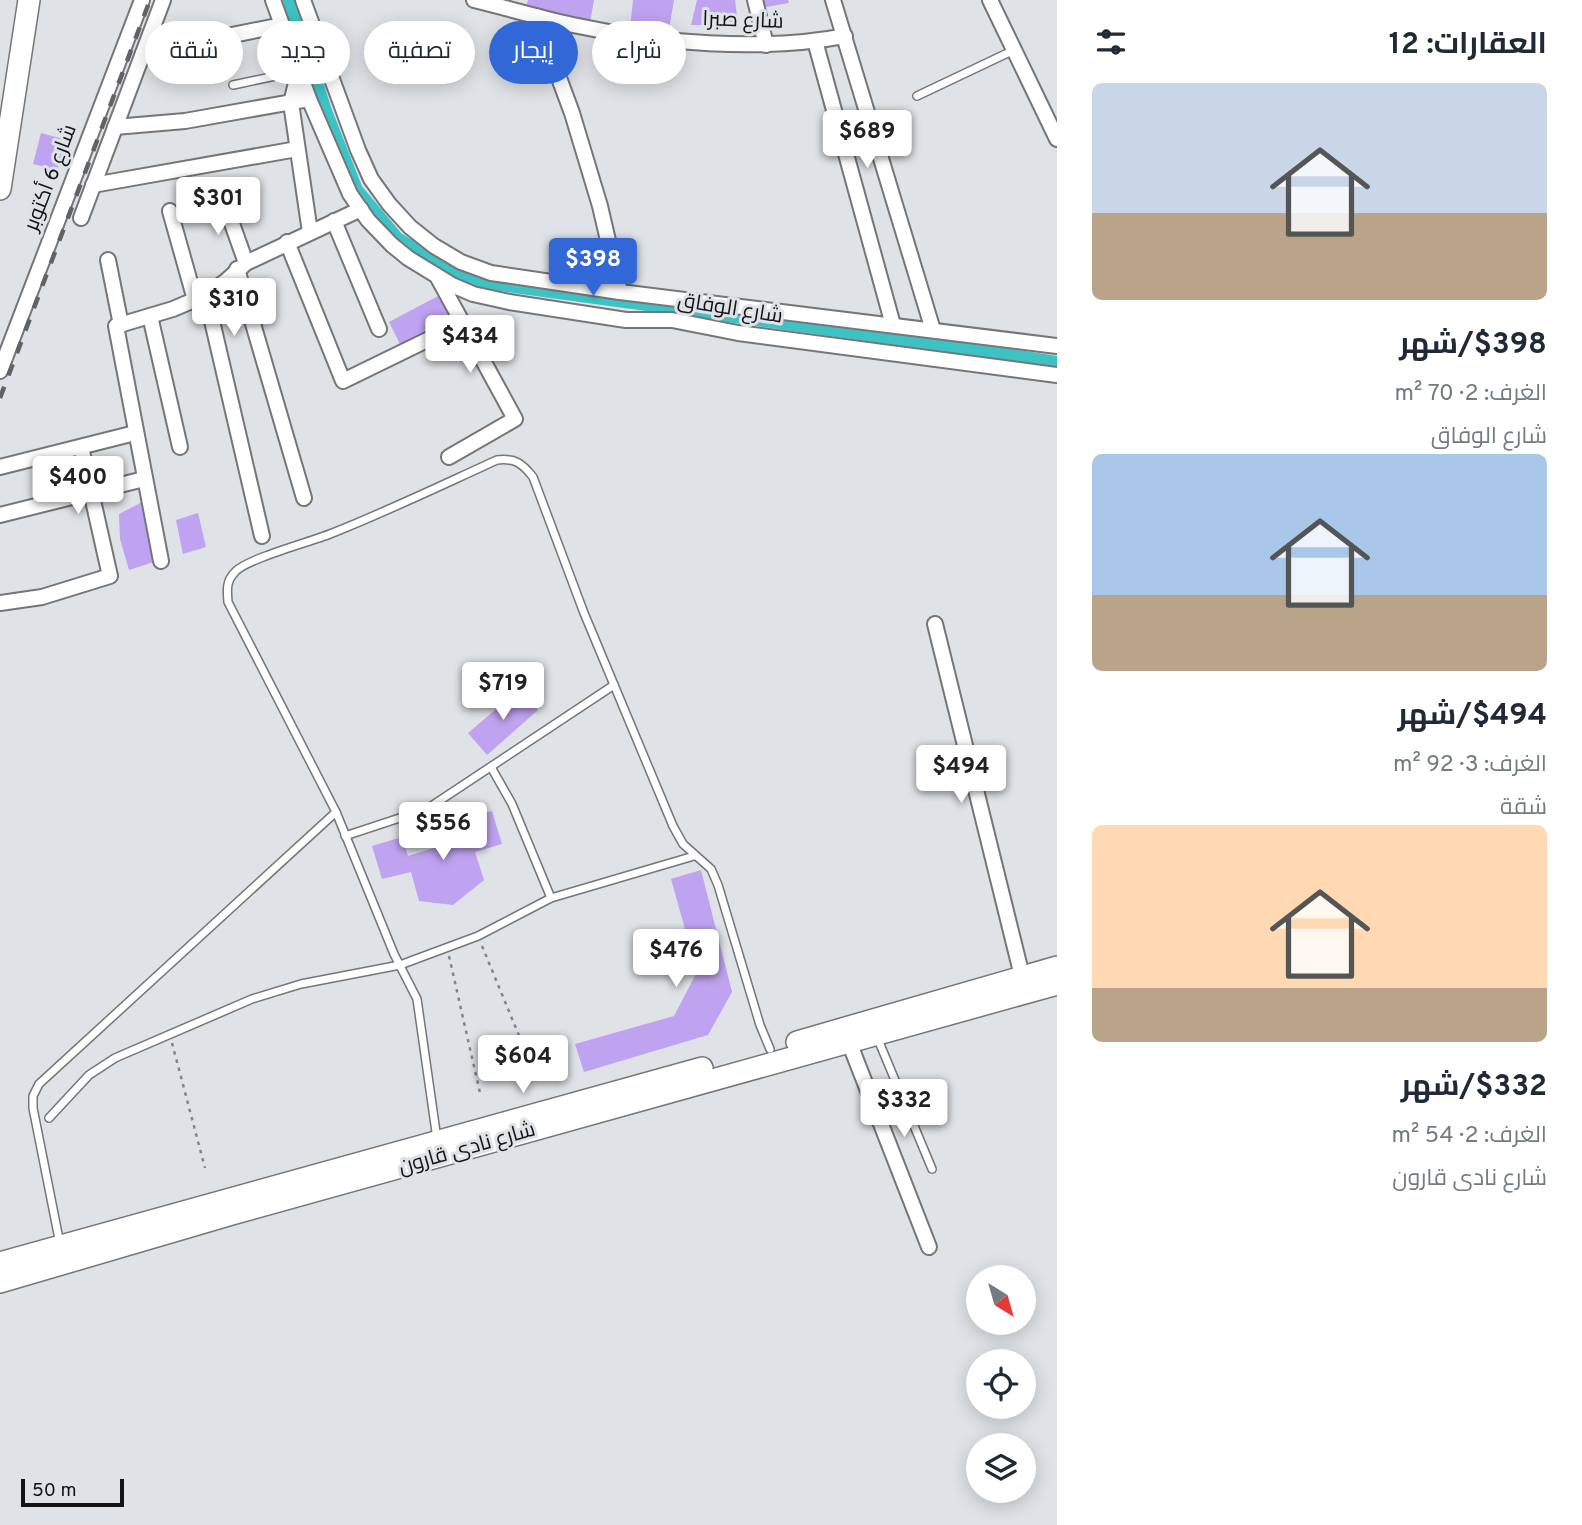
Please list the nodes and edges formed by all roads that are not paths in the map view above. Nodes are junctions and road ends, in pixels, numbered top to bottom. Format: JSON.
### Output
{"nodes":[{"id":1,"x":29,"y":0,"type":"edge"},
{"id":2,"x":142,"y":0,"type":"edge"},
{"id":3,"x":163,"y":0,"type":"edge"},
{"id":4,"x":274,"y":0,"type":"edge"},
{"id":5,"x":303,"y":0,"type":"edge"},
{"id":6,"x":474,"y":0,"type":"edge"},
{"id":7,"x":755,"y":0,"type":"edge"},
{"id":8,"x":833,"y":0,"type":"edge"},
{"id":9,"x":990,"y":0,"type":"edge"},
{"id":10,"x":536,"y":16,"type":"junction"},
{"id":11,"x":281,"y":21,"type":"edge"},
{"id":12,"x":257,"y":29,"type":"edge"},
{"id":13,"x":845,"y":36,"type":"junction"},
{"id":14,"x":815,"y":41,"type":"junction"},
{"id":15,"x":766,"y":45,"type":"junction"},
{"id":16,"x":1014,"y":50,"type":"junction"},
{"id":17,"x":143,"y":53,"type":"junction"},
{"id":18,"x":257,"y":80,"type":"edge"},
{"id":19,"x":296,"y":84,"type":"edge"},
{"id":20,"x":304,"y":84,"type":"edge"},
{"id":21,"x":233,"y":85,"type":"dead end"},
{"id":22,"x":917,"y":96,"type":"dead end"},
{"id":23,"x":309,"y":99,"type":"junction"},
{"id":24,"x":291,"y":103,"type":"junction"},
{"id":25,"x":115,"y":127,"type":"junction"},
{"id":26,"x":1057,"y":139,"type":"edge"},
{"id":27,"x":297,"y":149,"type":"junction"},
{"id":28,"x":93,"y":185,"type":"junction"},
{"id":29,"x":0,"y":189,"type":"edge"},
{"id":30,"x":224,"y":201,"type":"dead end"},
{"id":31,"x":360,"y":209,"type":"junction"},
{"id":32,"x":170,"y":211,"type":"dead end"},
{"id":33,"x":81,"y":218,"type":"dead end"},
{"id":34,"x":334,"y":221,"type":"junction"},
{"id":35,"x":310,"y":232,"type":"junction"},
{"id":36,"x":286,"y":242,"type":"junction"},
{"id":37,"x":108,"y":260,"type":"dead end"},
{"id":38,"x":241,"y":266,"type":"junction"},
{"id":39,"x":437,"y":276,"type":"junction"},
{"id":40,"x":620,"y":292,"type":"junction"},
{"id":41,"x":201,"y":297,"type":"junction"},
{"id":42,"x":150,"y":316,"type":"junction"},
{"id":43,"x":462,"y":323,"type":"junction"},
{"id":44,"x":121,"y":325,"type":"junction"},
{"id":45,"x":893,"y":325,"type":"junction"},
{"id":46,"x":379,"y":329,"type":"dead end"},
{"id":47,"x":933,"y":330,"type":"junction"},
{"id":48,"x":1057,"y":346,"type":"edge"},
{"id":49,"x":0,"y":371,"type":"edge"},
{"id":50,"x":1057,"y":375,"type":"edge"},
{"id":51,"x":135,"y":433,"type":"junction"},
{"id":52,"x":81,"y":447,"type":"junction"},
{"id":53,"x":180,"y":447,"type":"dead end"},
{"id":54,"x":449,"y":457,"type":"dead end"},
{"id":55,"x":0,"y":467,"type":"edge"},
{"id":56,"x":144,"y":479,"type":"junction"},
{"id":57,"x":91,"y":492,"type":"junction"},
{"id":58,"x":304,"y":498,"type":"dead end"},
{"id":59,"x":0,"y":515,"type":"edge"},
{"id":60,"x":262,"y":536,"type":"dead end"},
{"id":61,"x":161,"y":561,"type":"dead end"},
{"id":62,"x":0,"y":603,"type":"edge"},
{"id":63,"x":935,"y":625,"type":"dead end"},
{"id":64,"x":614,"y":685,"type":"junction"},
{"id":65,"x":491,"y":767,"type":"junction"},
{"id":66,"x":336,"y":812,"type":"junction"},
{"id":67,"x":345,"y":836,"type":"junction"},
{"id":68,"x":694,"y":856,"type":"junction"},
{"id":69,"x":551,"y":898,"type":"junction"},
{"id":70,"x":400,"y":965,"type":"junction"},
{"id":71,"x":1057,"y":967,"type":"edge"},
{"id":72,"x":1022,"y":976,"type":"junction"},
{"id":73,"x":1057,"y":984,"type":"edge"},
{"id":74,"x":876,"y":1034,"type":"junction"},
{"id":75,"x":849,"y":1042,"type":"junction"},
{"id":76,"x":773,"y":1056,"type":"junction"},
{"id":77,"x":49,"y":1118,"type":"dead end"},
{"id":78,"x":437,"y":1140,"type":"junction"},
{"id":79,"x":932,"y":1169,"type":"dead end"},
{"id":80,"x":230,"y":1207,"type":"junction"},
{"id":81,"x":60,"y":1246,"type":"junction"},
{"id":82,"x":929,"y":1247,"type":"dead end"},
{"id":83,"x":0,"y":1263,"type":"edge"},
{"id":84,"x":0,"y":1282,"type":"edge"}],
"edges":[{"from":1,"to":29,"type":"main road"},
{"from":2,"to":49,"type":"street","name":"شارع 6 أكتوبر"},
{"from":3,"to":17,"type":"street","name":"شارع 6 أكتوبر"},
{"from":4,"to":11,"type":"street","name":"شارع الوفاق"},
{"from":5,"to":40,"type":"street","name":"شارع الوفاق"},
{"from":6,"to":10,"type":"street","name":"شارع صبرا"},
{"from":7,"to":15,"type":"street"},
{"from":8,"to":13,"type":"street"},
{"from":9,"to":16,"type":"street"},
{"from":10,"to":15,"type":"street","name":"شارع صبرا"},
{"from":10,"to":40,"type":"street"},
{"from":12,"to":17,"type":"street"},
{"from":13,"to":14,"type":"street","name":"شارع صبرا"},
{"from":13,"to":47,"type":"street"},
{"from":14,"to":15,"type":"street","name":"شارع صبرا"},
{"from":14,"to":45,"type":"street"},
{"from":16,"to":22,"type":"lane"},
{"from":16,"to":26,"type":"street"},
{"from":17,"to":25,"type":"street","name":"شارع 6 أكتوبر"},
{"from":18,"to":21,"type":"lane"},
{"from":19,"to":24,"type":"street"},
{"from":20,"to":23,"type":"street","name":"شارع الوفاق"},
{"from":23,"to":24,"type":"street"},
{"from":23,"to":31,"type":"street","name":"شارع الوفاق"},
{"from":24,"to":25,"type":"street"},
{"from":24,"to":27,"type":"street"},
{"from":25,"to":28,"type":"street","name":"شارع 6 أكتوبر"},
{"from":27,"to":28,"type":"street"},
{"from":27,"to":35,"type":"street"},
{"from":28,"to":33,"type":"street","name":"شارع 6 أكتوبر"},
{"from":30,"to":38,"type":"street"},
{"from":31,"to":34,"type":"street"},
{"from":31,"to":39,"type":"street","name":"شارع الوفاق"},
{"from":32,"to":41,"type":"street"},
{"from":34,"to":35,"type":"street"},
{"from":34,"to":46,"type":"street"},
{"from":35,"to":36,"type":"street"},
{"from":36,"to":38,"type":"street"},
{"from":36,"to":43,"type":"street"},
{"from":37,"to":44,"type":"street"},
{"from":38,"to":41,"type":"street"},
{"from":38,"to":58,"type":"street"},
{"from":39,"to":43,"type":"street"},
{"from":39,"to":50,"type":"street","name":"شارع الوفاق"},
{"from":40,"to":45,"type":"street","name":"شارع الوفاق"},
{"from":41,"to":42,"type":"street"},
{"from":41,"to":60,"type":"street"},
{"from":42,"to":44,"type":"street"},
{"from":42,"to":53,"type":"street"},
{"from":43,"to":54,"type":"street"},
{"from":44,"to":51,"type":"street"},
{"from":45,"to":47,"type":"street","name":"شارع الوفاق"},
{"from":47,"to":48,"type":"street","name":"شارع الوفاق"},
{"from":51,"to":52,"type":"street"},
{"from":51,"to":56,"type":"street"},
{"from":52,"to":55,"type":"street"},
{"from":52,"to":57,"type":"street"},
{"from":56,"to":57,"type":"street"},
{"from":56,"to":61,"type":"street"},
{"from":57,"to":59,"type":"street"},
{"from":57,"to":62,"type":"street"},
{"from":63,"to":72,"type":"street"},
{"from":64,"to":65,"type":"lane"},
{"from":64,"to":66,"type":"lane"},
{"from":64,"to":68,"type":"lane"},
{"from":65,"to":67,"type":"lane"},
{"from":65,"to":69,"type":"lane"},
{"from":66,"to":67,"type":"lane"},
{"from":66,"to":81,"type":"lane"},
{"from":67,"to":70,"type":"lane"},
{"from":68,"to":69,"type":"lane"},
{"from":68,"to":76,"type":"lane"},
{"from":69,"to":70,"type":"lane"},
{"from":70,"to":77,"type":"lane"},
{"from":70,"to":78,"type":"lane"},
{"from":71,"to":72,"type":"main road","name":"شارع نادى قارون"},
{"from":72,"to":76,"type":"main road","name":"شارع نادى قارون"},
{"from":73,"to":74,"type":"main road","name":"شارع نادى قارون"},
{"from":74,"to":75,"type":"main road","name":"شارع نادى قارون"},
{"from":74,"to":79,"type":"lane"},
{"from":75,"to":76,"type":"main road","name":"شارع نادى قارون"},
{"from":75,"to":82,"type":"street"},
{"from":76,"to":78,"type":"main road","name":"شارع نادى قارون"},
{"from":76,"to":80,"type":"main road","name":"شارع نادى قارون"},
{"from":78,"to":80,"type":"main road","name":"شارع نادى قارون"},
{"from":80,"to":81,"type":"main road","name":"شارع نادى قارون"},
{"from":80,"to":84,"type":"main road","name":"شارع نادى قارون"},
{"from":81,"to":83,"type":"main road","name":"شارع نادى قارون"}]}
